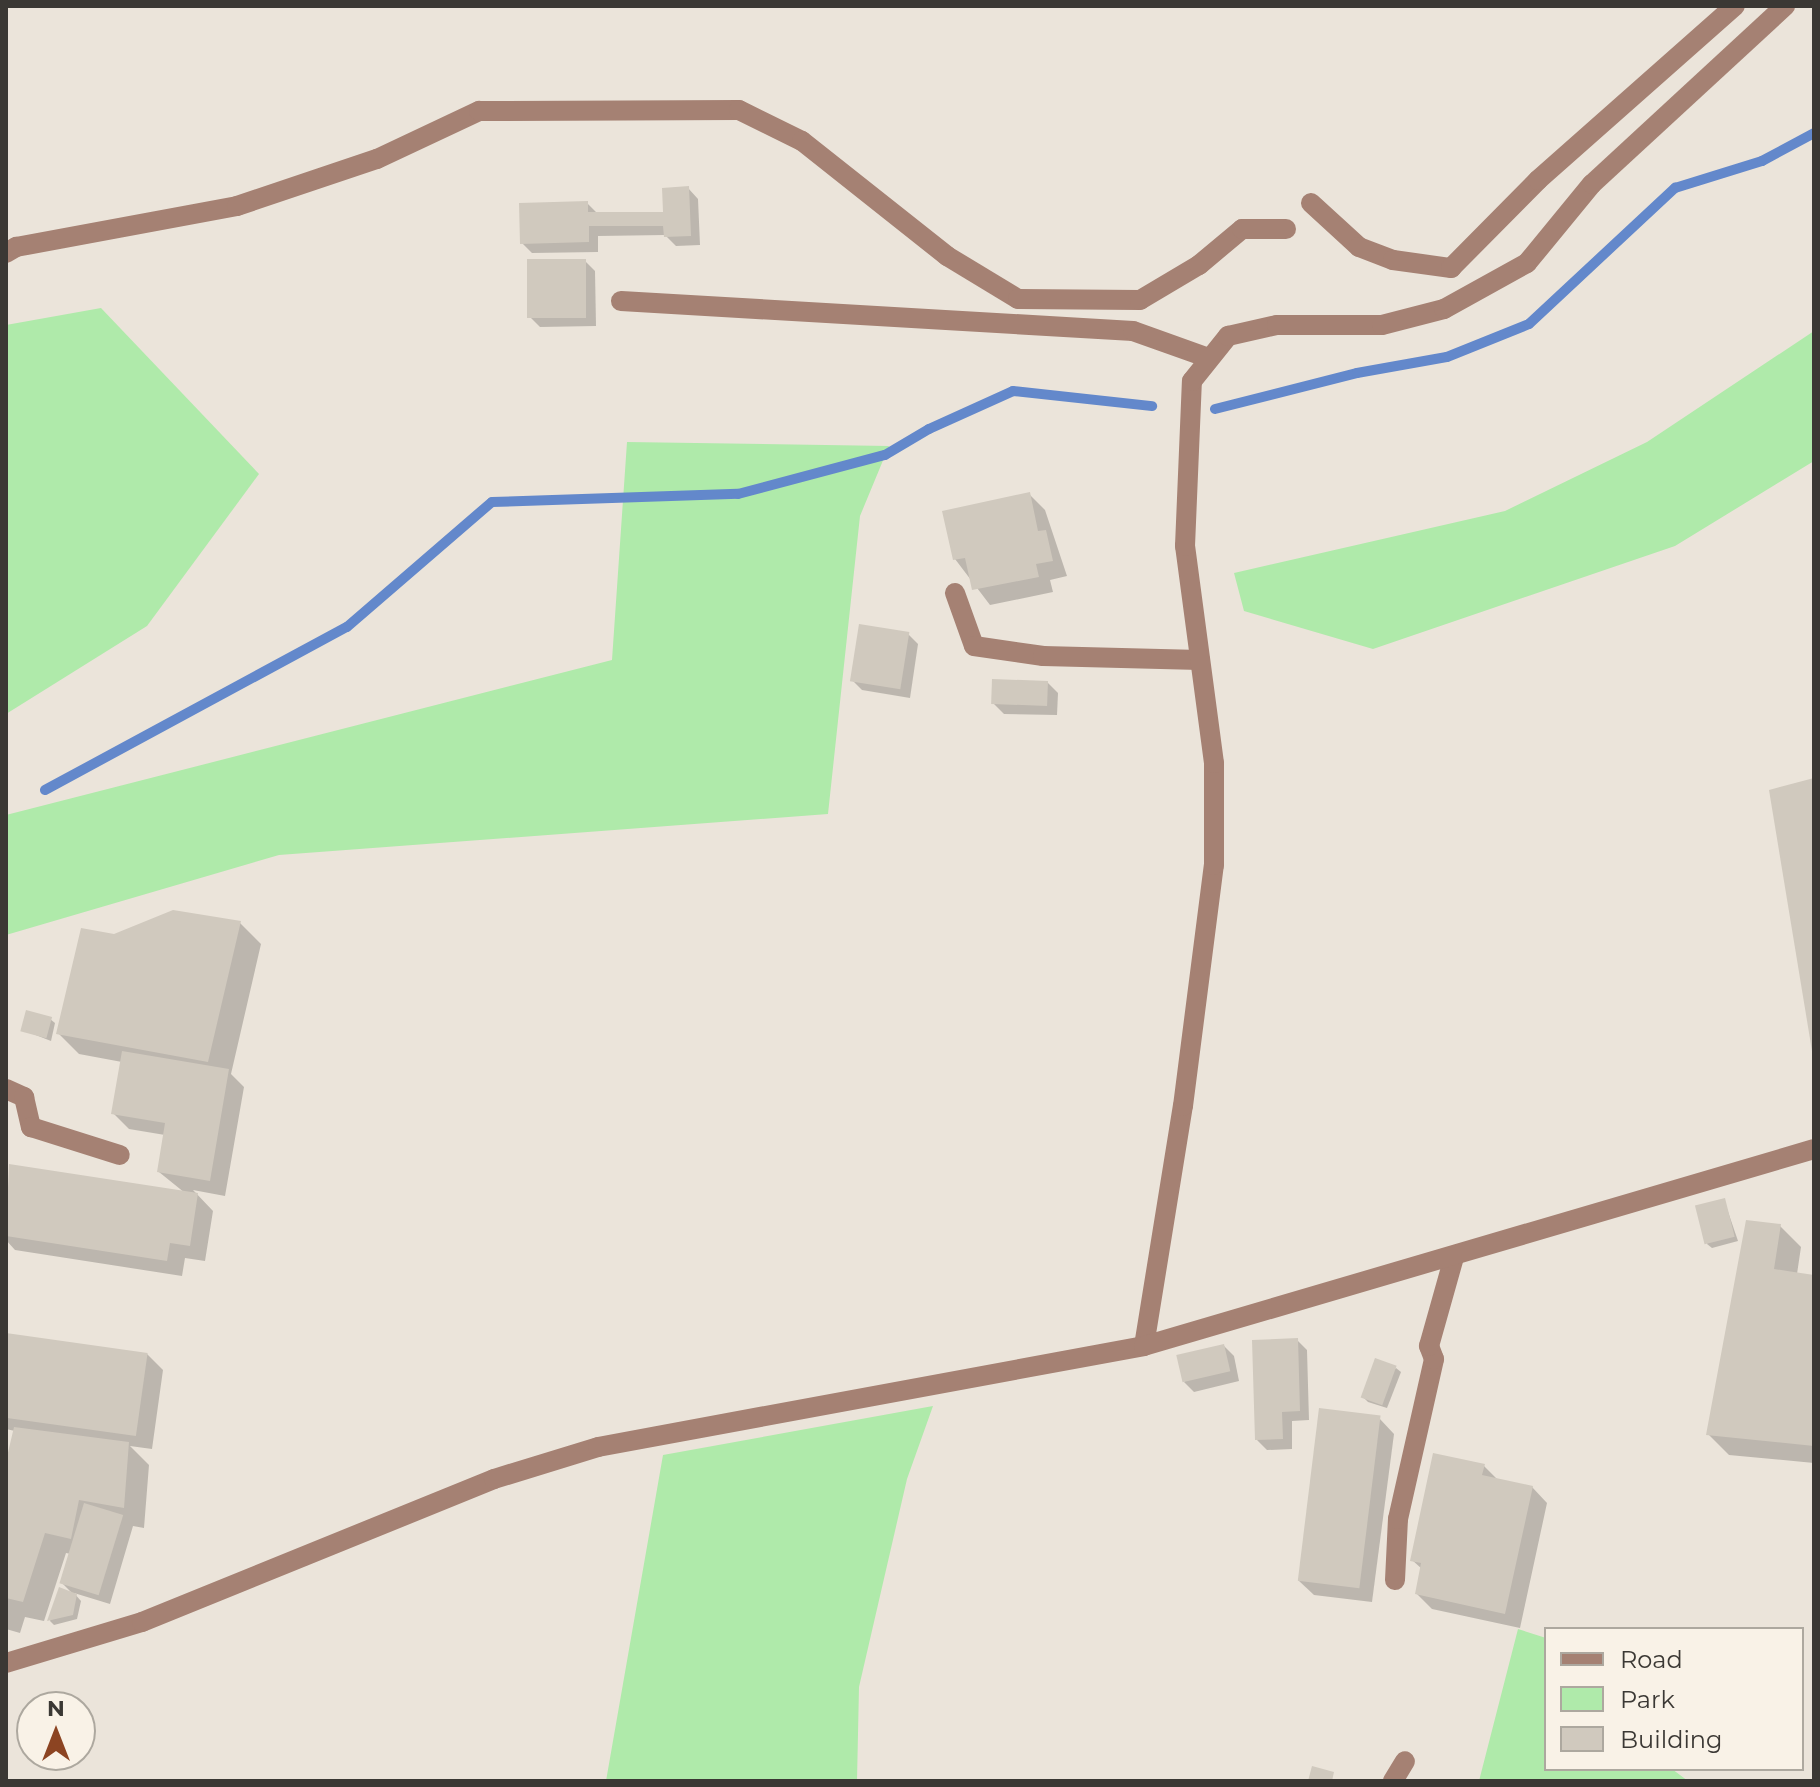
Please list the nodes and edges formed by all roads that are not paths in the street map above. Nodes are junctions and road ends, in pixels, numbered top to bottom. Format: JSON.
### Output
{"nodes":[{"id":1,"x":1735,"y":6,"type":"edge"},
{"id":2,"x":1785,"y":6,"type":"edge"},
{"id":3,"x":1311,"y":203,"type":"dead end"},
{"id":4,"x":1286,"y":229,"type":"dead end"},
{"id":5,"x":6,"y":253,"type":"edge"},
{"id":6,"x":621,"y":301,"type":"dead end"},
{"id":7,"x":1206,"y":357,"type":"junction"},
{"id":8,"x":955,"y":593,"type":"dead end"},
{"id":9,"x":1200,"y":660,"type":"junction"},
{"id":10,"x":6,"y":1089,"type":"edge"},
{"id":11,"x":1814,"y":1149,"type":"edge"},
{"id":12,"x":120,"y":1155,"type":"dead end"},
{"id":13,"x":1454,"y":1257,"type":"junction"},
{"id":14,"x":1144,"y":1346,"type":"junction"},
{"id":15,"x":1395,"y":1580,"type":"dead end"},
{"id":16,"x":6,"y":1663,"type":"edge"},
{"id":17,"x":1405,"y":1761,"type":"dead end"},
{"id":18,"x":1393,"y":1781,"type":"edge"}],
"edges":[{"from":1,"to":3,"type":"street"},
{"from":2,"to":7,"type":"street"},
{"from":4,"to":5,"type":"street"},
{"from":6,"to":7,"type":"street"},
{"from":7,"to":9,"type":"street"},
{"from":8,"to":9,"type":"street"},
{"from":9,"to":14,"type":"street"},
{"from":10,"to":12,"type":"street"},
{"from":11,"to":13,"type":"street"},
{"from":13,"to":14,"type":"street"},
{"from":13,"to":15,"type":"street"},
{"from":14,"to":16,"type":"street"},
{"from":17,"to":18,"type":"street"}]}
